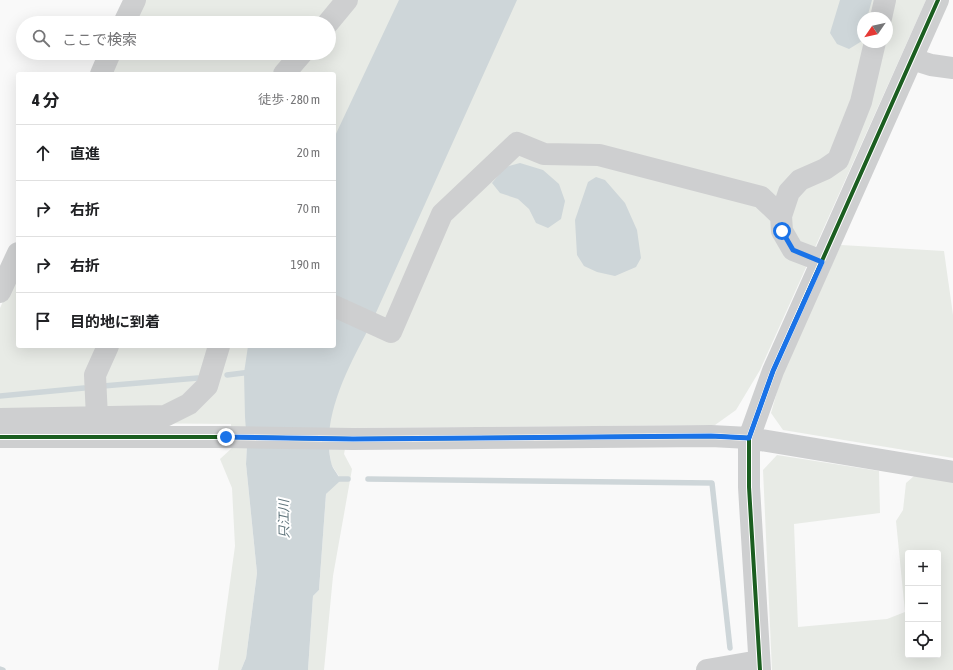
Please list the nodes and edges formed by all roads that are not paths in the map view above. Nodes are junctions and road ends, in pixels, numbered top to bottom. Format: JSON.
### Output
{"nodes":[{"id":1,"x":135,"y":0,"type":"edge"},
{"id":2,"x":347,"y":0,"type":"edge"},
{"id":3,"x":885,"y":0,"type":"edge"},
{"id":4,"x":938,"y":0,"type":"edge"},
{"id":5,"x":882,"y":12,"type":"edge"},
{"id":6,"x":127,"y":16,"type":"edge"},
{"id":7,"x":334,"y":16,"type":"edge"},
{"id":8,"x":874,"y":48,"type":"edge"},
{"id":9,"x":912,"y":59,"type":"junction"},
{"id":10,"x":107,"y":60,"type":"edge"},
{"id":11,"x":296,"y":60,"type":"edge"},
{"id":12,"x":953,"y":68,"type":"edge"},
{"id":13,"x":101,"y":72,"type":"edge"},
{"id":14,"x":286,"y":72,"type":"edge"},
{"id":15,"x":781,"y":216,"type":"junction"},
{"id":16,"x":16,"y":257,"type":"edge"},
{"id":17,"x":822,"y":262,"type":"junction"},
{"id":18,"x":0,"y":292,"type":"edge"},
{"id":19,"x":336,"y":307,"type":"edge"},
{"id":20,"x":107,"y":348,"type":"edge"},
{"id":21,"x":218,"y":348,"type":"edge"},
{"id":22,"x":97,"y":418,"type":"junction"},
{"id":23,"x":0,"y":419,"type":"edge"},
{"id":24,"x":0,"y":437,"type":"edge"},
{"id":25,"x":749,"y":438,"type":"junction"},
{"id":26,"x":953,"y":472,"type":"edge"},
{"id":27,"x":760,"y":666,"type":"edge"},
{"id":28,"x":707,"y":670,"type":"edge"}],
"edges":[{"from":1,"to":6,"type":"street"},
{"from":2,"to":7,"type":"street"},
{"from":3,"to":5,"type":"street"},
{"from":4,"to":9,"type":"street"},
{"from":8,"to":15,"type":"street"},
{"from":9,"to":12,"type":"street"},
{"from":9,"to":17,"type":"street"},
{"from":10,"to":13,"type":"street"},
{"from":11,"to":14,"type":"street"},
{"from":15,"to":17,"type":"street"},
{"from":15,"to":19,"type":"street"},
{"from":16,"to":18,"type":"street"},
{"from":17,"to":25,"type":"street"},
{"from":20,"to":22,"type":"street"},
{"from":21,"to":22,"type":"street"},
{"from":22,"to":23,"type":"street"},
{"from":24,"to":25,"type":"street"},
{"from":25,"to":26,"type":"street"},
{"from":25,"to":27,"type":"street"},
{"from":27,"to":28,"type":"street"}]}
